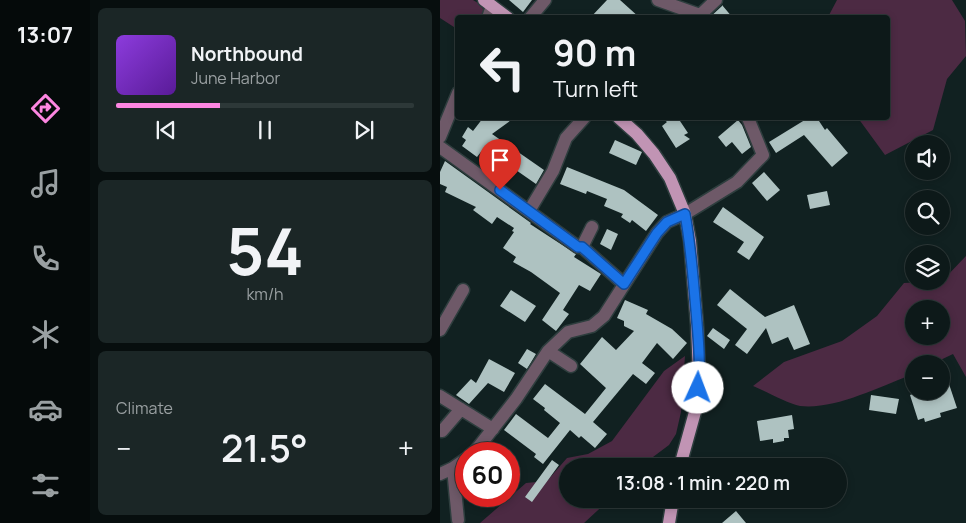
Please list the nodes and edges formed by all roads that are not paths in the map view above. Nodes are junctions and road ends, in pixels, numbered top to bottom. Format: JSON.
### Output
{"nodes":[{"id":1,"x":545,"y":0,"type":"edge"},
{"id":2,"x":658,"y":0,"type":"edge"},
{"id":3,"x":716,"y":0,"type":"edge"},
{"id":4,"x":488,"y":8,"type":"edge"},
{"id":5,"x":502,"y":15,"type":"edge"},
{"id":6,"x":532,"y":15,"type":"edge"},
{"id":7,"x":698,"y":15,"type":"edge"},
{"id":8,"x":701,"y":15,"type":"edge"},
{"id":9,"x":455,"y":101,"type":"edge"},
{"id":10,"x":582,"y":120,"type":"edge"},
{"id":11,"x":621,"y":120,"type":"edge"},
{"id":12,"x":749,"y":120,"type":"edge"},
{"id":13,"x":440,"y":137,"type":"edge"},
{"id":14,"x":440,"y":147,"type":"edge"},
{"id":15,"x":530,"y":212,"type":"junction"},
{"id":16,"x":685,"y":214,"type":"junction"},
{"id":17,"x":592,"y":227,"type":"dead end"},
{"id":18,"x":582,"y":247,"type":"junction"},
{"id":19,"x":624,"y":284,"type":"junction"},
{"id":20,"x":462,"y":290,"type":"dead end"},
{"id":21,"x":440,"y":330,"type":"edge"},
{"id":22,"x":548,"y":351,"type":"junction"},
{"id":23,"x":571,"y":366,"type":"dead end"},
{"id":24,"x":440,"y":396,"type":"edge"},
{"id":25,"x":461,"y":409,"type":"junction"},
{"id":26,"x":493,"y":429,"type":"junction"},
{"id":27,"x":442,"y":431,"type":"dead end"},
{"id":28,"x":483,"y":442,"type":"edge"},
{"id":29,"x":682,"y":458,"type":"edge"},
{"id":30,"x":453,"y":468,"type":"joint"},
{"id":31,"x":440,"y":474,"type":"edge"},
{"id":32,"x":672,"y":508,"type":"edge"},
{"id":33,"x":458,"y":520,"type":"dead end"},
{"id":34,"x":670,"y":523,"type":"edge"}],
"edges":[{"from":1,"to":6,"type":"street"},
{"from":2,"to":7,"type":"street"},
{"from":3,"to":8,"type":"street"},
{"from":4,"to":5,"type":"main road"},
{"from":9,"to":13,"type":"street"},
{"from":10,"to":15,"type":"street"},
{"from":11,"to":16,"type":"main road"},
{"from":12,"to":16,"type":"street"},
{"from":14,"to":15,"type":"street"},
{"from":15,"to":18,"type":"street"},
{"from":16,"to":19,"type":"street"},
{"from":16,"to":29,"type":"main road"},
{"from":17,"to":18,"type":"street"},
{"from":18,"to":19,"type":"street"},
{"from":19,"to":22,"type":"street"},
{"from":20,"to":21,"type":"street"},
{"from":22,"to":23,"type":"street"},
{"from":22,"to":26,"type":"street"},
{"from":24,"to":25,"type":"street"},
{"from":25,"to":26,"type":"street"},
{"from":25,"to":27,"type":"street"},
{"from":26,"to":28,"type":"street"},
{"from":30,"to":31,"type":"street"},
{"from":30,"to":33,"type":"street"},
{"from":32,"to":34,"type":"main road"}]}
